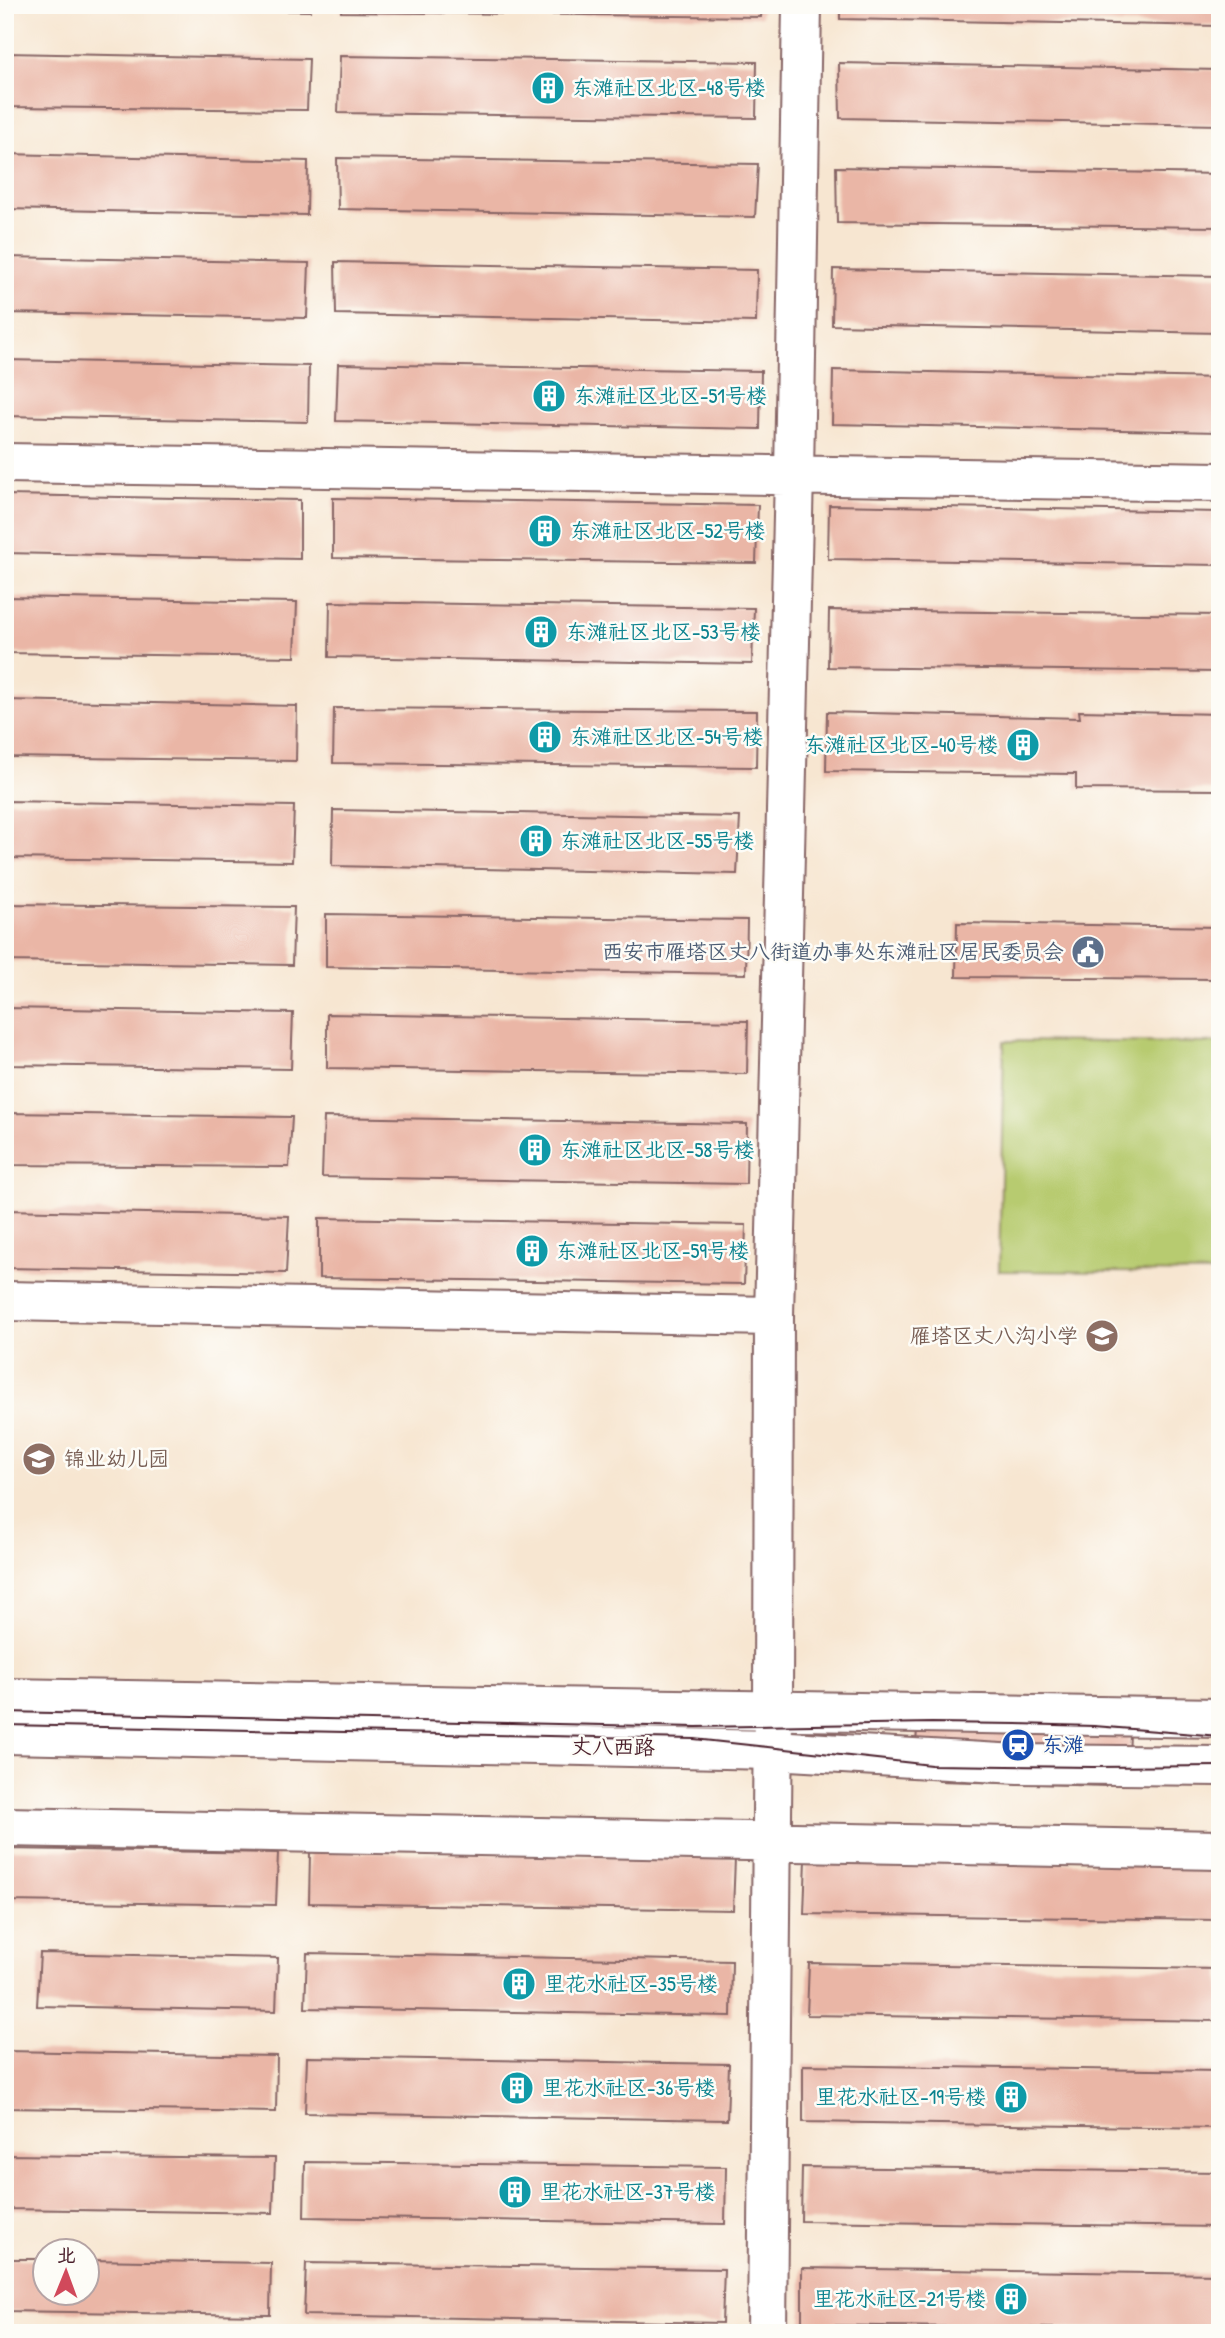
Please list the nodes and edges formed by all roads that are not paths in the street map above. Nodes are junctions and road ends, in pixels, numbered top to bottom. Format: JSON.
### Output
{"nodes":[{"id":1,"x":802,"y":5,"type":"edge"},
{"id":2,"x":5,"y":463,"type":"edge"},
{"id":3,"x":794,"y":474,"type":"junction"},
{"id":4,"x":1220,"y":482,"type":"edge"},
{"id":5,"x":5,"y":1301,"type":"edge"},
{"id":6,"x":774,"y":1316,"type":"junction"},
{"id":7,"x":5,"y":1698,"type":"edge"},
{"id":8,"x":773,"y":1712,"type":"junction"},
{"id":9,"x":1220,"y":1718,"type":"edge"},
{"id":10,"x":5,"y":1734,"type":"edge"},
{"id":11,"x":772,"y":1750,"type":"junction"},
{"id":12,"x":1220,"y":1766,"type":"edge"},
{"id":13,"x":5,"y":1827,"type":"edge"},
{"id":14,"x":772,"y":1841,"type":"junction"},
{"id":15,"x":1220,"y":1850,"type":"edge"},
{"id":16,"x":767,"y":2333,"type":"edge"}],
"edges":[{"from":1,"to":3,"type":"street"},
{"from":2,"to":3,"type":"street"},
{"from":3,"to":4,"type":"street"},
{"from":3,"to":6,"type":"street"},
{"from":5,"to":6,"type":"street"},
{"from":6,"to":8,"type":"street"},
{"from":7,"to":8,"type":"street","name":"丈八西路"},
{"from":8,"to":9,"type":"street","name":"丈八西路"},
{"from":8,"to":11,"type":"street"},
{"from":10,"to":11,"type":"street","name":"丈八西路"},
{"from":11,"to":12,"type":"street","name":"丈八西路"},
{"from":11,"to":14,"type":"street"},
{"from":13,"to":14,"type":"street"},
{"from":14,"to":15,"type":"street"},
{"from":14,"to":16,"type":"street"}]}
